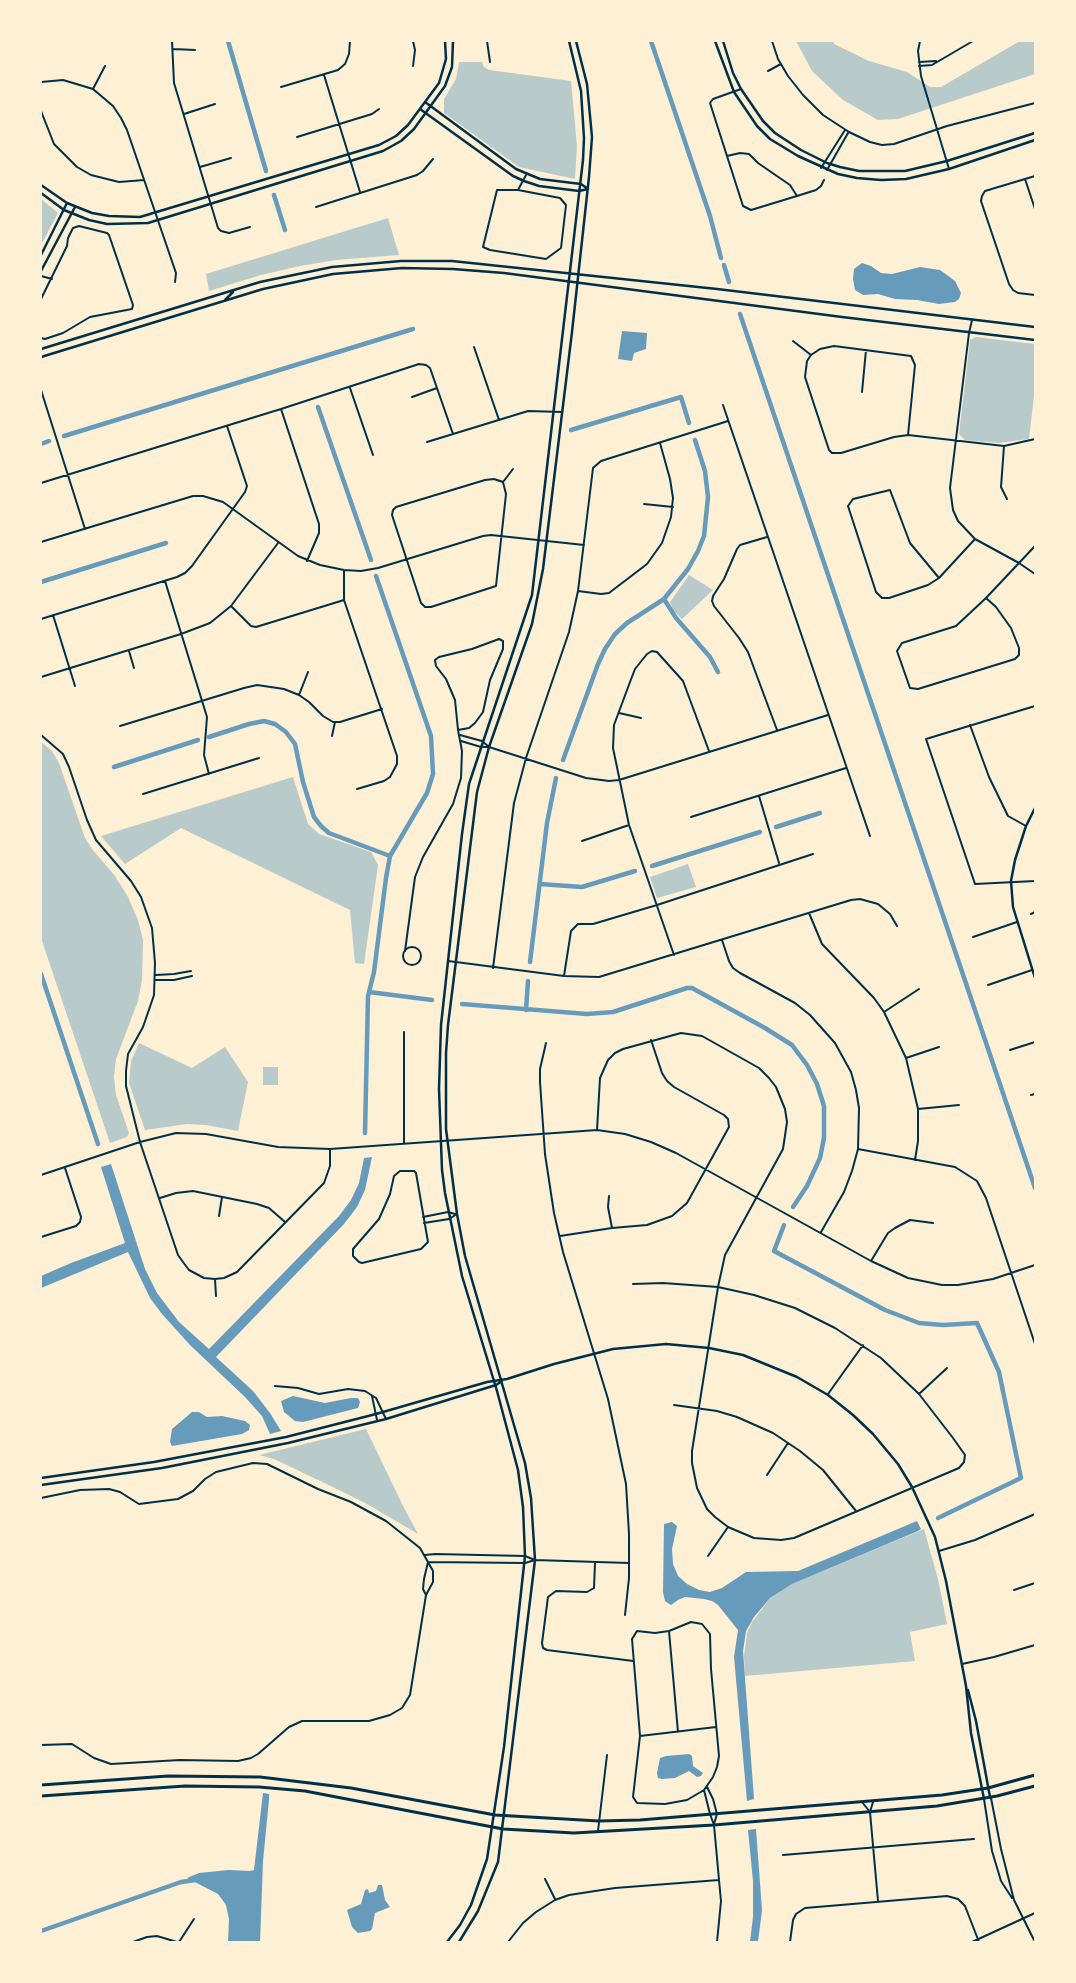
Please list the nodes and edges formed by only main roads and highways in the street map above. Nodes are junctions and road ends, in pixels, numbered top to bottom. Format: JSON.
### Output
{"nodes":[{"id":1,"x":1035,"y":1774,"type":"edge"},
{"id":2,"x":41,"y":1785,"type":"edge"},
{"id":3,"x":1035,"y":1786,"type":"edge"},
{"id":4,"x":41,"y":1796,"type":"edge"}],
"edges":[{"from":1,"to":2,"type":"main road"},
{"from":3,"to":4,"type":"main road"}]}
